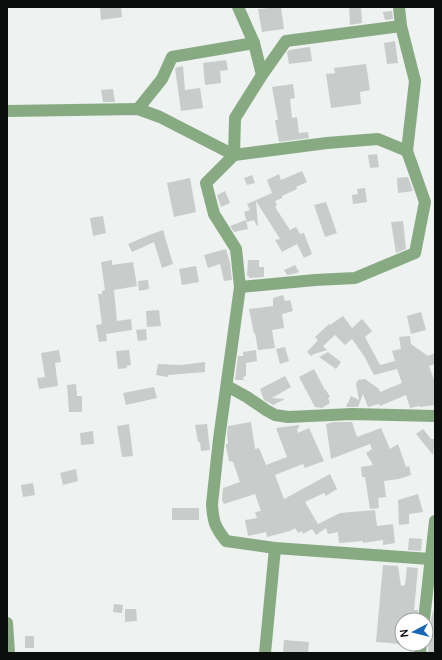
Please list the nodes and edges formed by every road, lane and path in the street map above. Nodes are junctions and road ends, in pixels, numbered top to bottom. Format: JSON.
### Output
{"nodes":[{"id":1,"x":238,"y":7,"type":"edge"},
{"id":2,"x":399,"y":7,"type":"edge"},
{"id":3,"x":401,"y":26,"type":"junction"},
{"id":4,"x":254,"y":43,"type":"junction"},
{"id":5,"x":262,"y":75,"type":"junction"},
{"id":6,"x":138,"y":110,"type":"junction"},
{"id":7,"x":7,"y":112,"type":"edge"},
{"id":8,"x":408,"y":151,"type":"junction"},
{"id":9,"x":234,"y":155,"type":"junction"},
{"id":10,"x":240,"y":287,"type":"junction"},
{"id":11,"x":227,"y":386,"type":"junction"},
{"id":12,"x":435,"y":416,"type":"edge"},
{"id":13,"x":435,"y":521,"type":"edge"},
{"id":14,"x":275,"y":548,"type":"junction"},
{"id":15,"x":430,"y":559,"type":"junction"},
{"id":16,"x":425,"y":612,"type":"edge"},
{"id":17,"x":7,"y":623,"type":"edge"},
{"id":18,"x":9,"y":653,"type":"edge"},
{"id":19,"x":265,"y":653,"type":"edge"}],
"edges":[{"from":1,"to":4,"type":"street"},
{"from":2,"to":3,"type":"street"},
{"from":3,"to":5,"type":"street"},
{"from":3,"to":8,"type":"street"},
{"from":4,"to":5,"type":"street"},
{"from":4,"to":6,"type":"street"},
{"from":5,"to":9,"type":"street"},
{"from":6,"to":7,"type":"street"},
{"from":6,"to":9,"type":"street"},
{"from":8,"to":9,"type":"street"},
{"from":8,"to":10,"type":"street"},
{"from":9,"to":10,"type":"street"},
{"from":10,"to":11,"type":"street"},
{"from":11,"to":12,"type":"street"},
{"from":11,"to":14,"type":"street"},
{"from":13,"to":15,"type":"street"},
{"from":14,"to":15,"type":"street"},
{"from":14,"to":19,"type":"street"},
{"from":15,"to":16,"type":"street"},
{"from":17,"to":18,"type":"street"}]}
